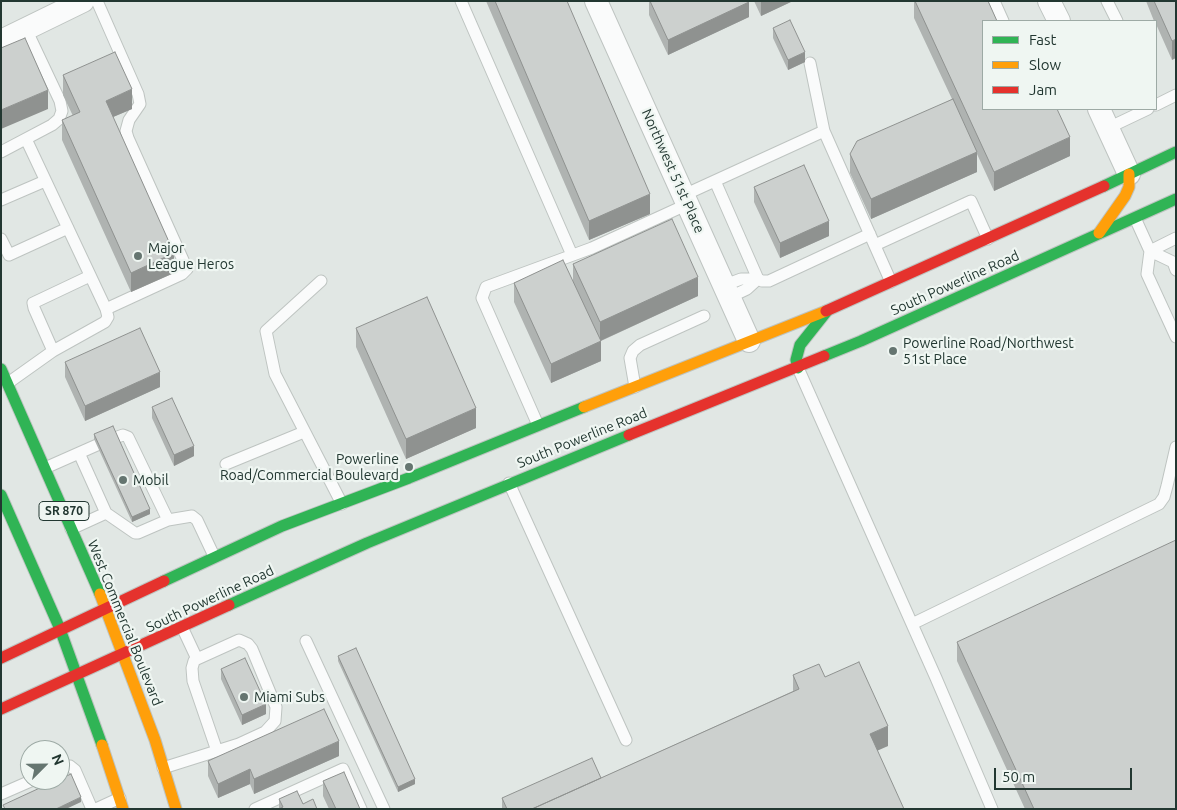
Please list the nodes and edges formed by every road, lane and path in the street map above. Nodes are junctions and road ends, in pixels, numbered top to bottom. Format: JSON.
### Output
{"nodes":[{"id":1,"x":83,"y":1,"type":"edge"},
{"id":2,"x":98,"y":1,"type":"edge"},
{"id":3,"x":460,"y":1,"type":"edge"},
{"id":4,"x":596,"y":1,"type":"edge"},
{"id":5,"x":994,"y":1,"type":"edge"},
{"id":6,"x":1049,"y":1,"type":"edge"},
{"id":7,"x":1107,"y":1,"type":"edge"},
{"id":8,"x":1003,"y":20,"type":"edge"},
{"id":9,"x":1058,"y":20,"type":"edge"},
{"id":10,"x":1116,"y":20,"type":"edge"},
{"id":11,"x":26,"y":29,"type":"junction"},
{"id":12,"x":1,"y":41,"type":"edge"},
{"id":13,"x":810,"y":63,"type":"dead end"},
{"id":14,"x":1176,"y":96,"type":"edge"},
{"id":15,"x":1157,"y":105,"type":"edge"},
{"id":16,"x":1143,"y":110,"type":"edge"},
{"id":17,"x":1103,"y":118,"type":"edge"},
{"id":18,"x":824,"y":132,"type":"junction"},
{"id":19,"x":26,"y":139,"type":"junction"},
{"id":20,"x":1,"y":152,"type":"edge"},
{"id":21,"x":1176,"y":152,"type":"edge"},
{"id":22,"x":1129,"y":174,"type":"junction"},
{"id":23,"x":45,"y":181,"type":"junction"},
{"id":24,"x":715,"y":181,"type":"junction"},
{"id":25,"x":686,"y":199,"type":"junction"},
{"id":26,"x":1176,"y":199,"type":"edge"},
{"id":27,"x":1,"y":200,"type":"edge"},
{"id":28,"x":1135,"y":218,"type":"junction"},
{"id":29,"x":68,"y":228,"type":"junction"},
{"id":30,"x":1098,"y":235,"type":"junction"},
{"id":31,"x":1176,"y":238,"type":"edge"},
{"id":32,"x":1,"y":239,"type":"edge"},
{"id":33,"x":988,"y":239,"type":"junction"},
{"id":34,"x":872,"y":240,"type":"junction"},
{"id":35,"x":1150,"y":251,"type":"junction"},
{"id":36,"x":572,"y":254,"type":"junction"},
{"id":37,"x":1176,"y":270,"type":"edge"},
{"id":38,"x":90,"y":276,"type":"junction"},
{"id":39,"x":758,"y":279,"type":"junction"},
{"id":40,"x":321,"y":282,"type":"dead end"},
{"id":41,"x":891,"y":282,"type":"junction"},
{"id":42,"x":727,"y":291,"type":"junction"},
{"id":43,"x":106,"y":309,"type":"junction"},
{"id":44,"x":828,"y":310,"type":"junction"},
{"id":45,"x":704,"y":316,"type":"dead end"},
{"id":46,"x":1172,"y":320,"type":"edge"},
{"id":47,"x":1176,"y":337,"type":"edge"},
{"id":48,"x":750,"y":348,"type":"junction"},
{"id":49,"x":53,"y":351,"type":"junction"},
{"id":50,"x":798,"y":368,"type":"junction"},
{"id":51,"x":1,"y":369,"type":"edge"},
{"id":52,"x":740,"y":377,"type":"dead end"},
{"id":53,"x":8,"y":383,"type":"junction"},
{"id":54,"x":634,"y":387,"type":"junction"},
{"id":55,"x":731,"y":394,"type":"junction"},
{"id":56,"x":538,"y":425,"type":"junction"},
{"id":57,"x":304,"y":432,"type":"junction"},
{"id":58,"x":115,"y":438,"type":"edge"},
{"id":59,"x":97,"y":445,"type":"edge"},
{"id":60,"x":1176,"y":447,"type":"edge"},
{"id":61,"x":79,"y":454,"type":"junction"},
{"id":62,"x":226,"y":464,"type":"dead end"},
{"id":63,"x":45,"y":468,"type":"junction"},
{"id":64,"x":509,"y":483,"type":"junction"},
{"id":65,"x":1,"y":495,"type":"edge"},
{"id":66,"x":342,"y":504,"type":"junction"},
{"id":67,"x":106,"y":513,"type":"junction"},
{"id":68,"x":168,"y":520,"type":"junction"},
{"id":69,"x":7,"y":522,"type":"edge"},
{"id":70,"x":71,"y":529,"type":"junction"},
{"id":71,"x":214,"y":556,"type":"junction"},
{"id":72,"x":106,"y":608,"type":"junction"},
{"id":73,"x":912,"y":624,"type":"junction"},
{"id":74,"x":182,"y":627,"type":"junction"},
{"id":75,"x":60,"y":629,"type":"junction"},
{"id":76,"x":306,"y":641,"type":"dead end"},
{"id":77,"x":3,"y":653,"type":"edge"},
{"id":78,"x":124,"y":654,"type":"junction"},
{"id":79,"x":197,"y":659,"type":"junction"},
{"id":80,"x":77,"y":675,"type":"junction"},
{"id":81,"x":1,"y":709,"type":"edge"},
{"id":82,"x":626,"y":740,"type":"dead end"},
{"id":83,"x":217,"y":750,"type":"junction"},
{"id":84,"x":70,"y":766,"type":"edge"},
{"id":85,"x":163,"y":768,"type":"junction"},
{"id":86,"x":20,"y":786,"type":"edge"},
{"id":87,"x":1,"y":794,"type":"edge"},
{"id":88,"x":121,"y":803,"type":"edge"},
{"id":89,"x":94,"y":809,"type":"edge"},
{"id":90,"x":176,"y":809,"type":"edge"},
{"id":91,"x":255,"y":809,"type":"edge"},
{"id":92,"x":361,"y":809,"type":"edge"},
{"id":93,"x":384,"y":809,"type":"edge"},
{"id":94,"x":992,"y":809,"type":"edge"}],
"edges":[{"from":1,"to":11,"type":"street"},
{"from":2,"to":43,"type":"lane"},
{"from":3,"to":36,"type":"lane"},
{"from":4,"to":25,"type":"street","name":"Northwest 51st Place"},
{"from":5,"to":8,"type":"lane"},
{"from":6,"to":9,"type":"street"},
{"from":7,"to":10,"type":"lane"},
{"from":11,"to":12,"type":"street"},
{"from":11,"to":19,"type":"lane"},
{"from":13,"to":18,"type":"lane"},
{"from":14,"to":15,"type":"lane"},
{"from":16,"to":17,"type":"lane"},
{"from":17,"to":22,"type":"street"},
{"from":18,"to":24,"type":"lane"},
{"from":18,"to":34,"type":"lane"},
{"from":19,"to":20,"type":"lane"},
{"from":19,"to":23,"type":"lane"},
{"from":21,"to":22,"type":"main road","name":"South Powerline Road"},
{"from":22,"to":30,"type":"main road"},
{"from":22,"to":33,"type":"main road","name":"South Powerline Road"},
{"from":23,"to":27,"type":"lane"},
{"from":23,"to":29,"type":"lane"},
{"from":24,"to":25,"type":"lane"},
{"from":24,"to":39,"type":"lane"},
{"from":25,"to":36,"type":"lane"},
{"from":25,"to":42,"type":"street","name":"Northwest 51st Place"},
{"from":26,"to":28,"type":"main road","name":"South Powerline Road"},
{"from":28,"to":30,"type":"main road","name":"South Powerline Road"},
{"from":28,"to":35,"type":"lane"},
{"from":29,"to":32,"type":"lane"},
{"from":29,"to":38,"type":"lane"},
{"from":30,"to":50,"type":"main road","name":"South Powerline Road"},
{"from":31,"to":35,"type":"lane"},
{"from":33,"to":34,"type":"lane"},
{"from":33,"to":41,"type":"main road","name":"South Powerline Road"},
{"from":34,"to":39,"type":"lane"},
{"from":34,"to":41,"type":"lane"},
{"from":35,"to":37,"type":"lane"},
{"from":35,"to":46,"type":"lane"},
{"from":36,"to":56,"type":"lane"},
{"from":38,"to":43,"type":"lane"},
{"from":38,"to":49,"type":"lane"},
{"from":39,"to":42,"type":"lane"},
{"from":40,"to":57,"type":"lane"},
{"from":41,"to":44,"type":"main road","name":"South Powerline Road"},
{"from":42,"to":48,"type":"street","name":"Northwest 51st Place"},
{"from":43,"to":49,"type":"lane"},
{"from":44,"to":48,"type":"main road","name":"South Powerline Road"},
{"from":44,"to":50,"type":"main road"},
{"from":45,"to":54,"type":"lane"},
{"from":46,"to":47,"type":"lane"},
{"from":48,"to":54,"type":"main road","name":"South Powerline Road"},
{"from":49,"to":53,"type":"lane"},
{"from":50,"to":55,"type":"main road","name":"South Powerline Road"},
{"from":50,"to":73,"type":"lane"},
{"from":51,"to":53,"type":"main road","name":"West Commercial Boulevard","number":"SR 870"},
{"from":52,"to":55,"type":"main road"},
{"from":53,"to":63,"type":"main road","name":"West Commercial Boulevard","number":"SR 870"},
{"from":54,"to":56,"type":"main road","name":"South Powerline Road"},
{"from":55,"to":64,"type":"main road","name":"South Powerline Road"},
{"from":56,"to":66,"type":"main road","name":"South Powerline Road"},
{"from":57,"to":62,"type":"lane"},
{"from":57,"to":66,"type":"lane"},
{"from":58,"to":68,"type":"lane"},
{"from":59,"to":61,"type":"lane"},
{"from":60,"to":73,"type":"lane"},
{"from":61,"to":63,"type":"lane"},
{"from":61,"to":67,"type":"lane"},
{"from":63,"to":70,"type":"main road","name":"West Commercial Boulevard","number":"SR 870"},
{"from":64,"to":74,"type":"main road","name":"South Powerline Road"},
{"from":64,"to":82,"type":"lane"},
{"from":65,"to":69,"type":"main road"},
{"from":66,"to":71,"type":"main road","name":"South Powerline Road"},
{"from":67,"to":68,"type":"lane"},
{"from":67,"to":70,"type":"lane"},
{"from":68,"to":71,"type":"lane"},
{"from":69,"to":75,"type":"main road"},
{"from":70,"to":72,"type":"main road","name":"West Commercial Boulevard","number":"SR 870"},
{"from":71,"to":72,"type":"main road","name":"South Powerline Road"},
{"from":72,"to":75,"type":"main road","name":"South Powerline Road"},
{"from":72,"to":78,"type":"main road","name":"West Commercial Boulevard","number":"SR 870"},
{"from":73,"to":94,"type":"lane"},
{"from":74,"to":78,"type":"main road","name":"South Powerline Road"},
{"from":74,"to":79,"type":"lane"},
{"from":75,"to":77,"type":"main road","name":"South Powerline Road"},
{"from":75,"to":80,"type":"main road"},
{"from":76,"to":93,"type":"lane"},
{"from":78,"to":80,"type":"main road","name":"South Powerline Road"},
{"from":78,"to":85,"type":"main road","name":"West Commercial Boulevard","number":"SR 870"},
{"from":79,"to":83,"type":"lane"},
{"from":79,"to":83,"type":"lane"},
{"from":80,"to":81,"type":"main road","name":"South Powerline Road"},
{"from":80,"to":88,"type":"main road"},
{"from":83,"to":85,"type":"lane"},
{"from":84,"to":89,"type":"lane"},
{"from":85,"to":90,"type":"main road","name":"West Commercial Boulevard","number":"SR 870"},
{"from":86,"to":87,"type":"lane"},
{"from":88,"to":89,"type":"lane"},
{"from":91,"to":92,"type":"lane"}]}
